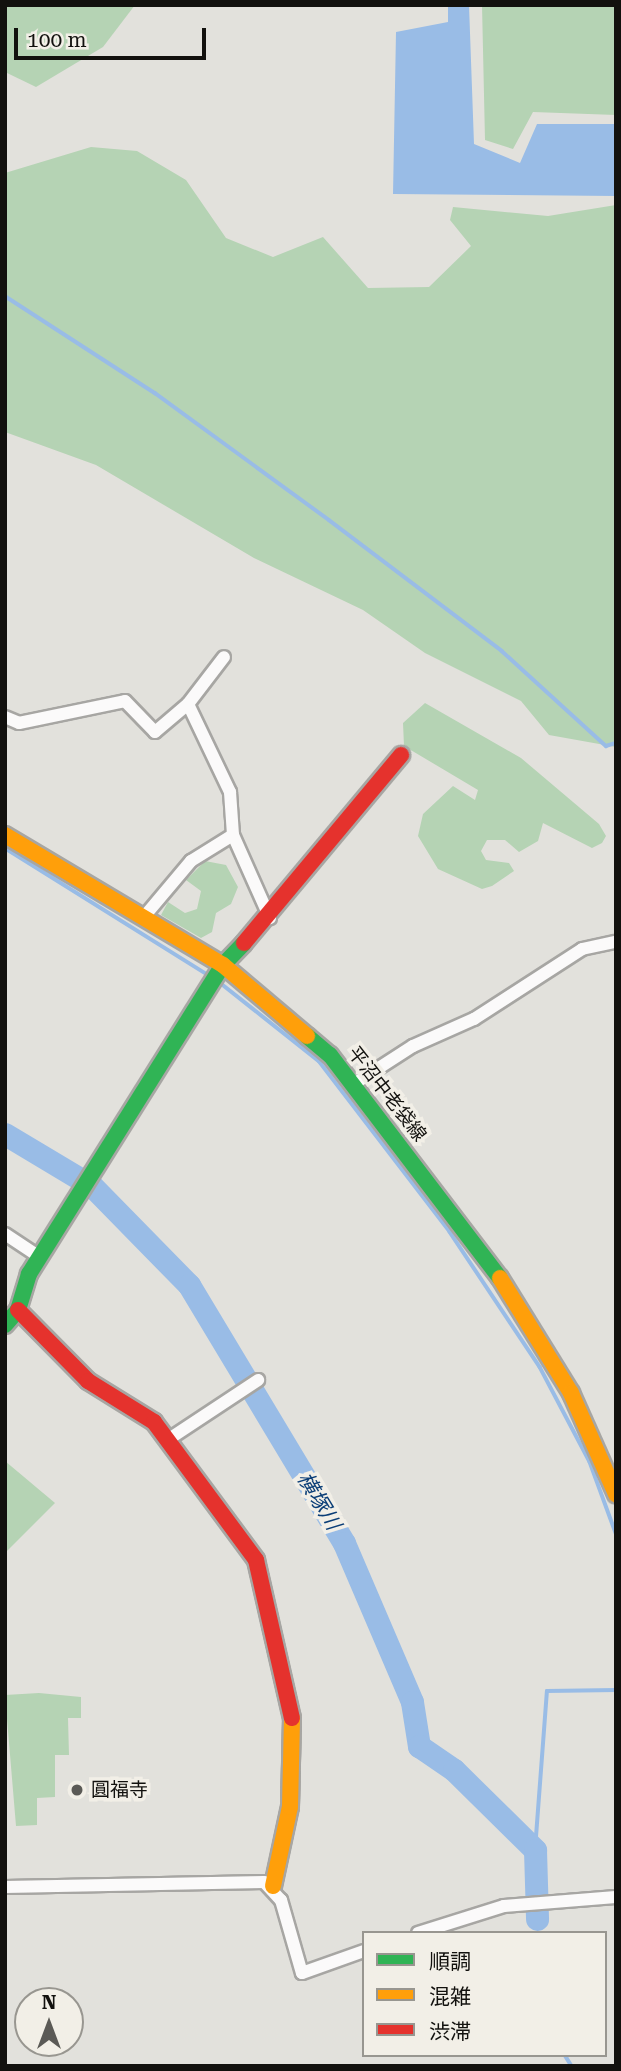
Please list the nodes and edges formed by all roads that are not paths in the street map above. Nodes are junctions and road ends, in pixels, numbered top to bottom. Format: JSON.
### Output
{"nodes":[{"id":1,"x":225,"y":657,"type":"dead end"},
{"id":2,"x":188,"y":704,"type":"junction"},
{"id":3,"x":5,"y":717,"type":"edge"},
{"id":4,"x":401,"y":755,"type":"dead end"},
{"id":5,"x":5,"y":835,"type":"edge"},
{"id":6,"x":233,"y":835,"type":"junction"},
{"id":7,"x":143,"y":918,"type":"junction"},
{"id":8,"x":270,"y":918,"type":"junction"},
{"id":9,"x":616,"y":942,"type":"edge"},
{"id":10,"x":223,"y":965,"type":"junction"},
{"id":11,"x":354,"y":1084,"type":"junction"},
{"id":12,"x":5,"y":1234,"type":"edge"},
{"id":13,"x":41,"y":1258,"type":"junction"},
{"id":14,"x":18,"y":1310,"type":"junction"},
{"id":15,"x":5,"y":1325,"type":"edge"},
{"id":16,"x":258,"y":1380,"type":"dead end"},
{"id":17,"x":169,"y":1439,"type":"junction"},
{"id":18,"x":616,"y":1494,"type":"edge"},
{"id":19,"x":274,"y":1886,"type":"junction"},
{"id":20,"x":5,"y":1887,"type":"edge"},
{"id":21,"x":616,"y":1897,"type":"edge"},
{"id":22,"x":425,"y":1931,"type":"edge"},
{"id":23,"x":362,"y":1952,"type":"edge"}],
"edges":[{"from":1,"to":2,"type":"street"},
{"from":2,"to":3,"type":"street"},
{"from":2,"to":6,"type":"street"},
{"from":4,"to":8,"type":"street"},
{"from":5,"to":7,"type":"street","name":"平沼中老袋線"},
{"from":6,"to":7,"type":"street"},
{"from":6,"to":8,"type":"street"},
{"from":7,"to":10,"type":"street","name":"平沼中老袋線"},
{"from":8,"to":10,"type":"street"},
{"from":9,"to":11,"type":"street"},
{"from":10,"to":11,"type":"street","name":"平沼中老袋線"},
{"from":10,"to":13,"type":"street"},
{"from":11,"to":18,"type":"street","name":"平沼中老袋線"},
{"from":12,"to":13,"type":"street"},
{"from":13,"to":14,"type":"street"},
{"from":14,"to":15,"type":"street"},
{"from":14,"to":17,"type":"street"},
{"from":16,"to":17,"type":"street"},
{"from":17,"to":19,"type":"street"},
{"from":19,"to":20,"type":"street"},
{"from":19,"to":23,"type":"street"},
{"from":21,"to":22,"type":"street"}]}
